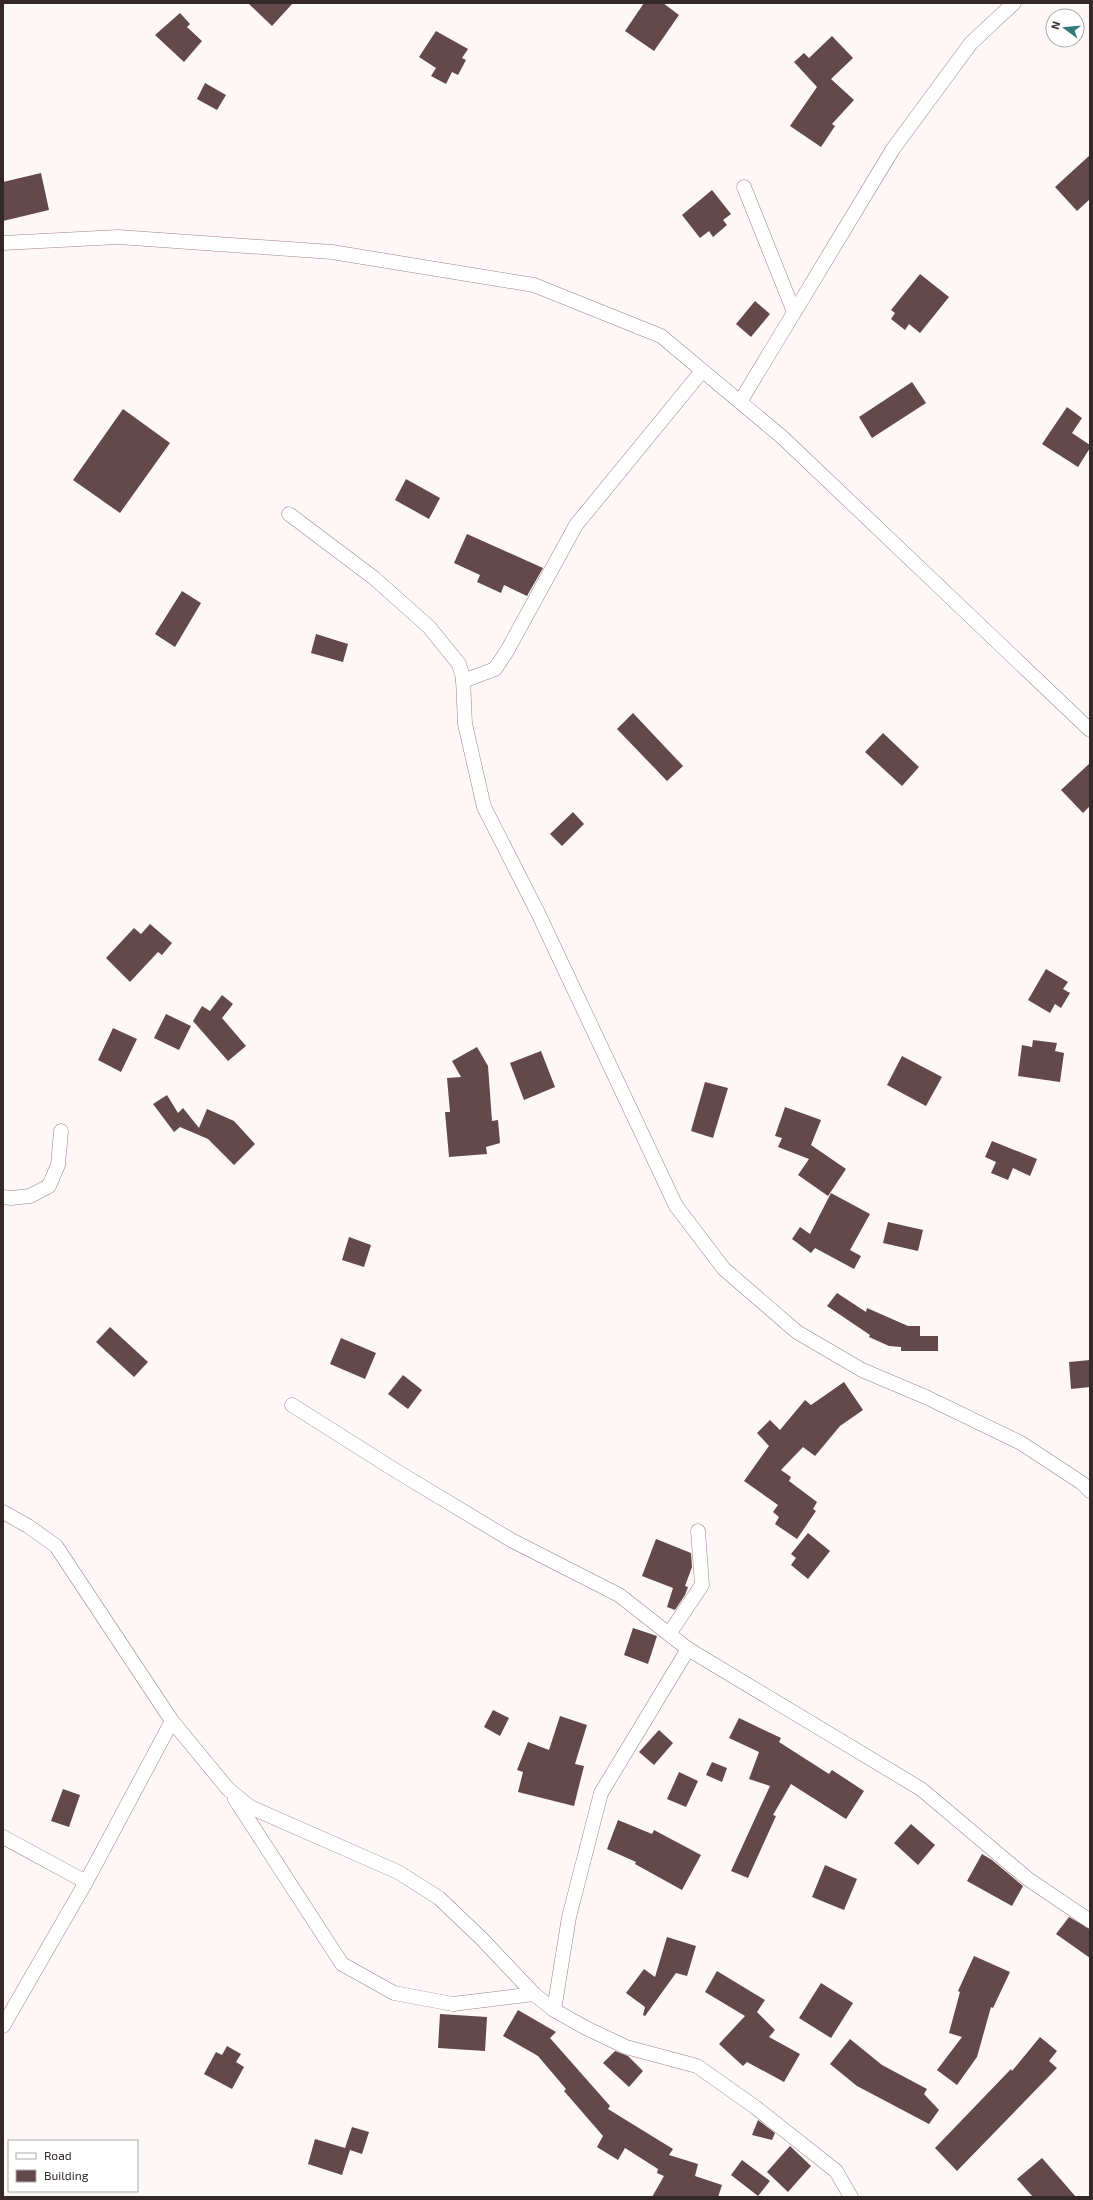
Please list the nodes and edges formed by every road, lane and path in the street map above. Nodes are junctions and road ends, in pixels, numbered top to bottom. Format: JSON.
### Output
{"nodes":[{"id":1,"x":1014,"y":3,"type":"edge"},
{"id":2,"x":744,"y":187,"type":"dead end"},
{"id":3,"x":3,"y":243,"type":"edge"},
{"id":4,"x":794,"y":312,"type":"junction"},
{"id":5,"x":702,"y":371,"type":"junction"},
{"id":6,"x":740,"y":402,"type":"junction"},
{"id":7,"x":289,"y":514,"type":"dead end"},
{"id":8,"x":463,"y":681,"type":"junction"},
{"id":9,"x":1090,"y":730,"type":"edge"},
{"id":10,"x":61,"y":1131,"type":"dead end"},
{"id":11,"x":3,"y":1197,"type":"edge"},
{"id":12,"x":292,"y":1405,"type":"dead end"},
{"id":13,"x":1090,"y":1491,"type":"edge"},
{"id":14,"x":3,"y":1512,"type":"edge"},
{"id":15,"x":698,"y":1531,"type":"dead end"},
{"id":16,"x":669,"y":1634,"type":"junction"},
{"id":17,"x":688,"y":1650,"type":"junction"},
{"id":18,"x":172,"y":1721,"type":"junction"},
{"id":19,"x":228,"y":1789,"type":"junction"},
{"id":20,"x":3,"y":1837,"type":"edge"},
{"id":21,"x":86,"y":1882,"type":"junction"},
{"id":22,"x":1090,"y":1921,"type":"edge"},
{"id":23,"x":534,"y":1994,"type":"junction"},
{"id":24,"x":554,"y":2010,"type":"junction"},
{"id":25,"x":3,"y":2026,"type":"edge"},
{"id":26,"x":852,"y":2197,"type":"edge"}],
"edges":[{"from":1,"to":4,"type":"street"},
{"from":2,"to":4,"type":"street"},
{"from":3,"to":5,"type":"street"},
{"from":4,"to":6,"type":"street"},
{"from":5,"to":6,"type":"street"},
{"from":5,"to":8,"type":"street"},
{"from":6,"to":9,"type":"street"},
{"from":7,"to":8,"type":"street"},
{"from":8,"to":13,"type":"street"},
{"from":10,"to":11,"type":"street"},
{"from":12,"to":16,"type":"street"},
{"from":14,"to":18,"type":"street"},
{"from":15,"to":16,"type":"street"},
{"from":16,"to":17,"type":"street"},
{"from":17,"to":22,"type":"street"},
{"from":17,"to":24,"type":"street"},
{"from":18,"to":19,"type":"street"},
{"from":18,"to":21,"type":"street"},
{"from":19,"to":23,"type":"street"},
{"from":19,"to":23,"type":"street"},
{"from":20,"to":21,"type":"street"},
{"from":21,"to":25,"type":"street"},
{"from":23,"to":24,"type":"street"},
{"from":24,"to":26,"type":"street"}]}
